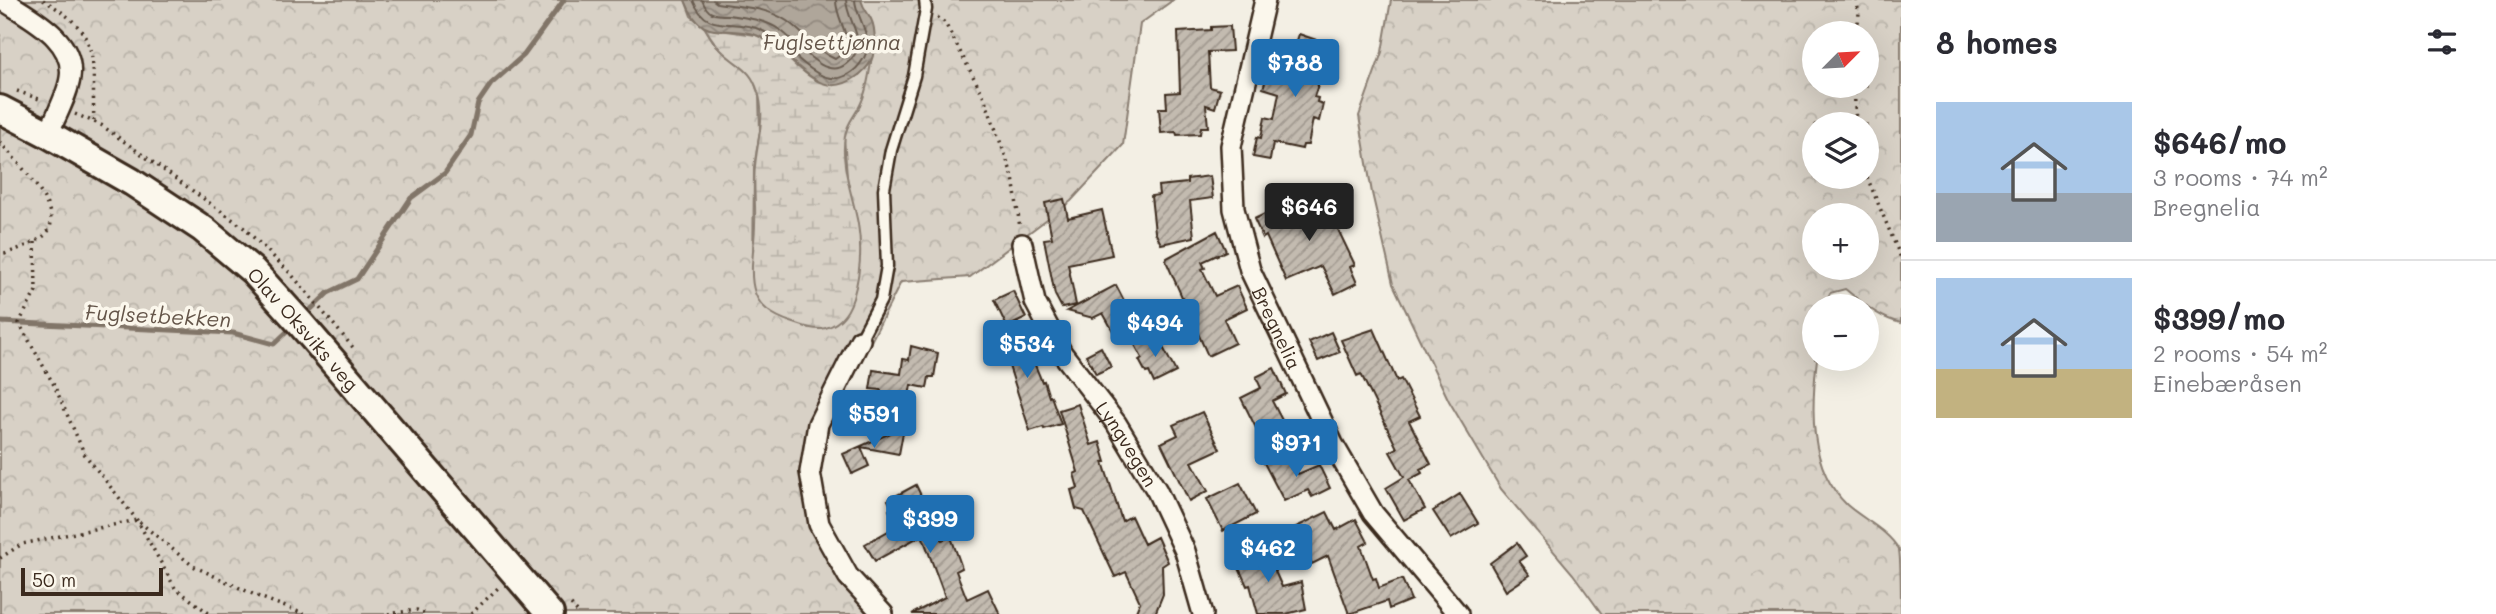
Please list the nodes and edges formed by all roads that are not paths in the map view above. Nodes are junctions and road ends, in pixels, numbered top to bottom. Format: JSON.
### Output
{"nodes":[{"id":1,"x":3,"y":0,"type":"edge"},
{"id":2,"x":1265,"y":0,"type":"edge"},
{"id":3,"x":926,"y":4,"type":"edge"},
{"id":4,"x":0,"y":109,"type":"edge"},
{"id":5,"x":48,"y":134,"type":"junction"},
{"id":6,"x":1022,"y":244,"type":"road end"},
{"id":7,"x":860,"y":340,"type":"joint"},
{"id":8,"x":550,"y":614,"type":"edge"},
{"id":9,"x":883,"y":614,"type":"edge"},
{"id":10,"x":1202,"y":614,"type":"edge"},
{"id":11,"x":1458,"y":614,"type":"edge"}],
"edges":[{"from":1,"to":5,"type":"street"},
{"from":2,"to":11,"type":"street","name":"Bregnelia"},
{"from":3,"to":7,"type":"lane"},
{"from":4,"to":5,"type":"street","name":"Olav Oksviks veg"},
{"from":5,"to":8,"type":"street","name":"Olav Oksviks veg"},
{"from":6,"to":10,"type":"street","name":"Lyngvegen"},
{"from":7,"to":9,"type":"street"}]}
